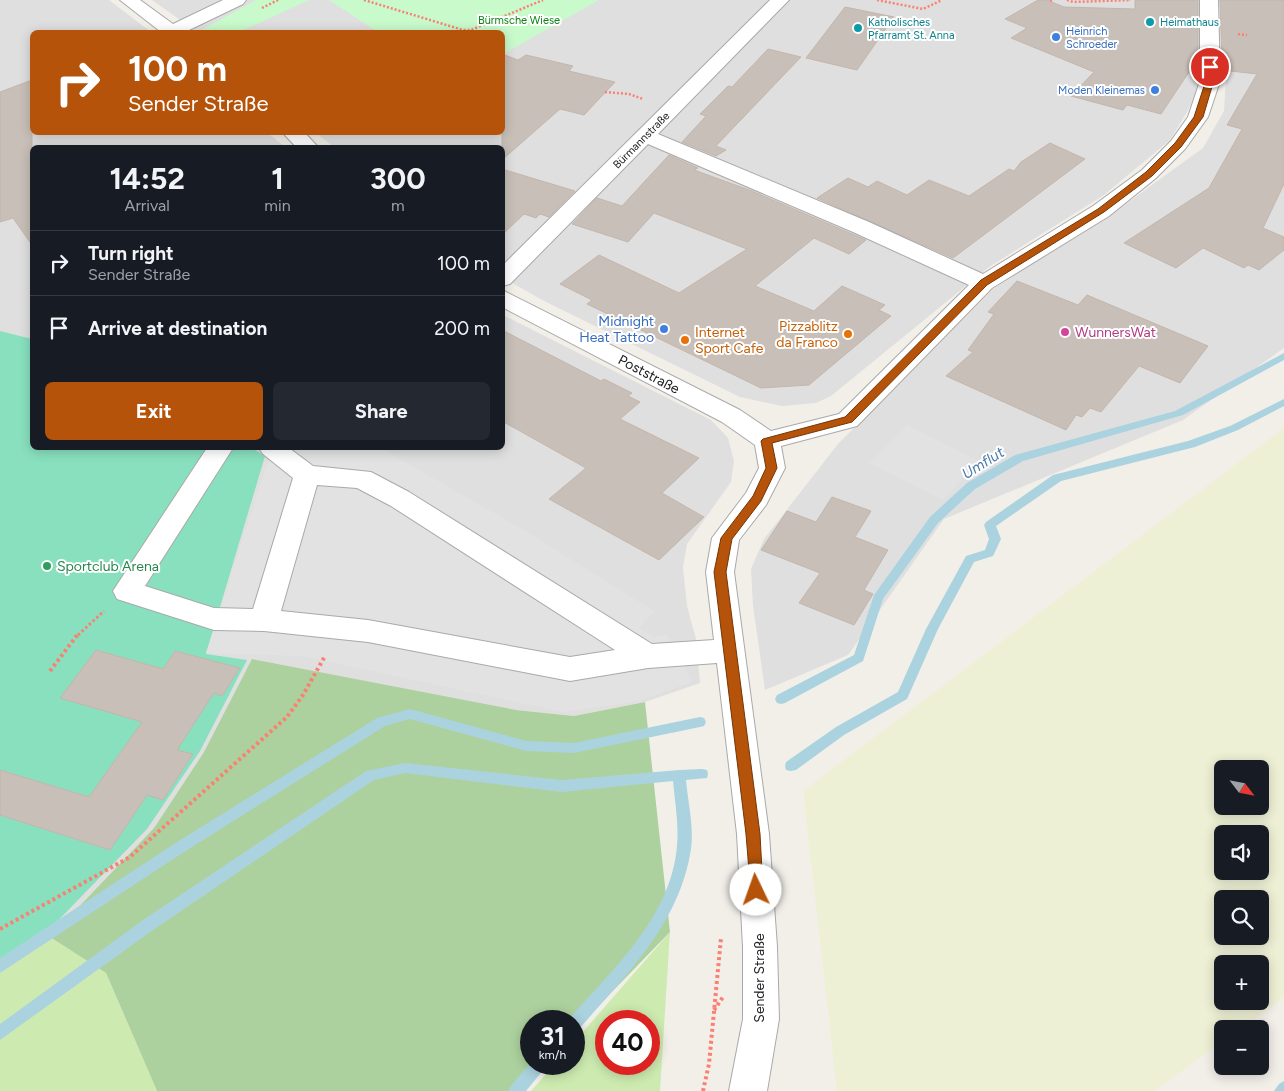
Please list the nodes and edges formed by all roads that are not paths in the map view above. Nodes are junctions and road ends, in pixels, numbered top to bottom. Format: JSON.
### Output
{"nodes":[{"id":1,"x":130,"y":0,"type":"edge"},
{"id":2,"x":237,"y":0,"type":"edge"},
{"id":3,"x":780,"y":0,"type":"edge"},
{"id":4,"x":1209,"y":0,"type":"edge"},
{"id":5,"x":169,"y":30,"type":"edge"},
{"id":6,"x":176,"y":30,"type":"edge"},
{"id":7,"x":295,"y":135,"type":"edge"},
{"id":8,"x":645,"y":136,"type":"junction"},
{"id":9,"x":306,"y":145,"type":"edge"},
{"id":10,"x":505,"y":276,"type":"edge"},
{"id":11,"x":984,"y":282,"type":"junction"},
{"id":12,"x":505,"y":299,"type":"edge"},
{"id":13,"x":767,"y":441,"type":"junction"},
{"id":14,"x":219,"y":450,"type":"edge"},
{"id":15,"x":275,"y":450,"type":"edge"},
{"id":16,"x":307,"y":475,"type":"junction"},
{"id":17,"x":264,"y":620,"type":"junction"},
{"id":18,"x":731,"y":650,"type":"junction"},
{"id":19,"x":648,"y":656,"type":"junction"},
{"id":20,"x":748,"y":1091,"type":"edge"}],
"edges":[{"from":1,"to":5,"type":"street"},
{"from":2,"to":6,"type":"street"},
{"from":3,"to":8,"type":"street","name":"Bürmannstraße"},
{"from":4,"to":11,"type":"street"},
{"from":7,"to":9,"type":"street"},
{"from":8,"to":10,"type":"street","name":"Bürmannstraße"},
{"from":8,"to":11,"type":"street"},
{"from":11,"to":13,"type":"street"},
{"from":12,"to":13,"type":"street","name":"Poststraße"},
{"from":13,"to":18,"type":"street","name":"Sender Straße"},
{"from":14,"to":17,"type":"street"},
{"from":15,"to":16,"type":"street"},
{"from":16,"to":17,"type":"street"},
{"from":16,"to":19,"type":"street"},
{"from":17,"to":19,"type":"street"},
{"from":18,"to":19,"type":"street"},
{"from":18,"to":20,"type":"street","name":"Sender Straße"}]}
